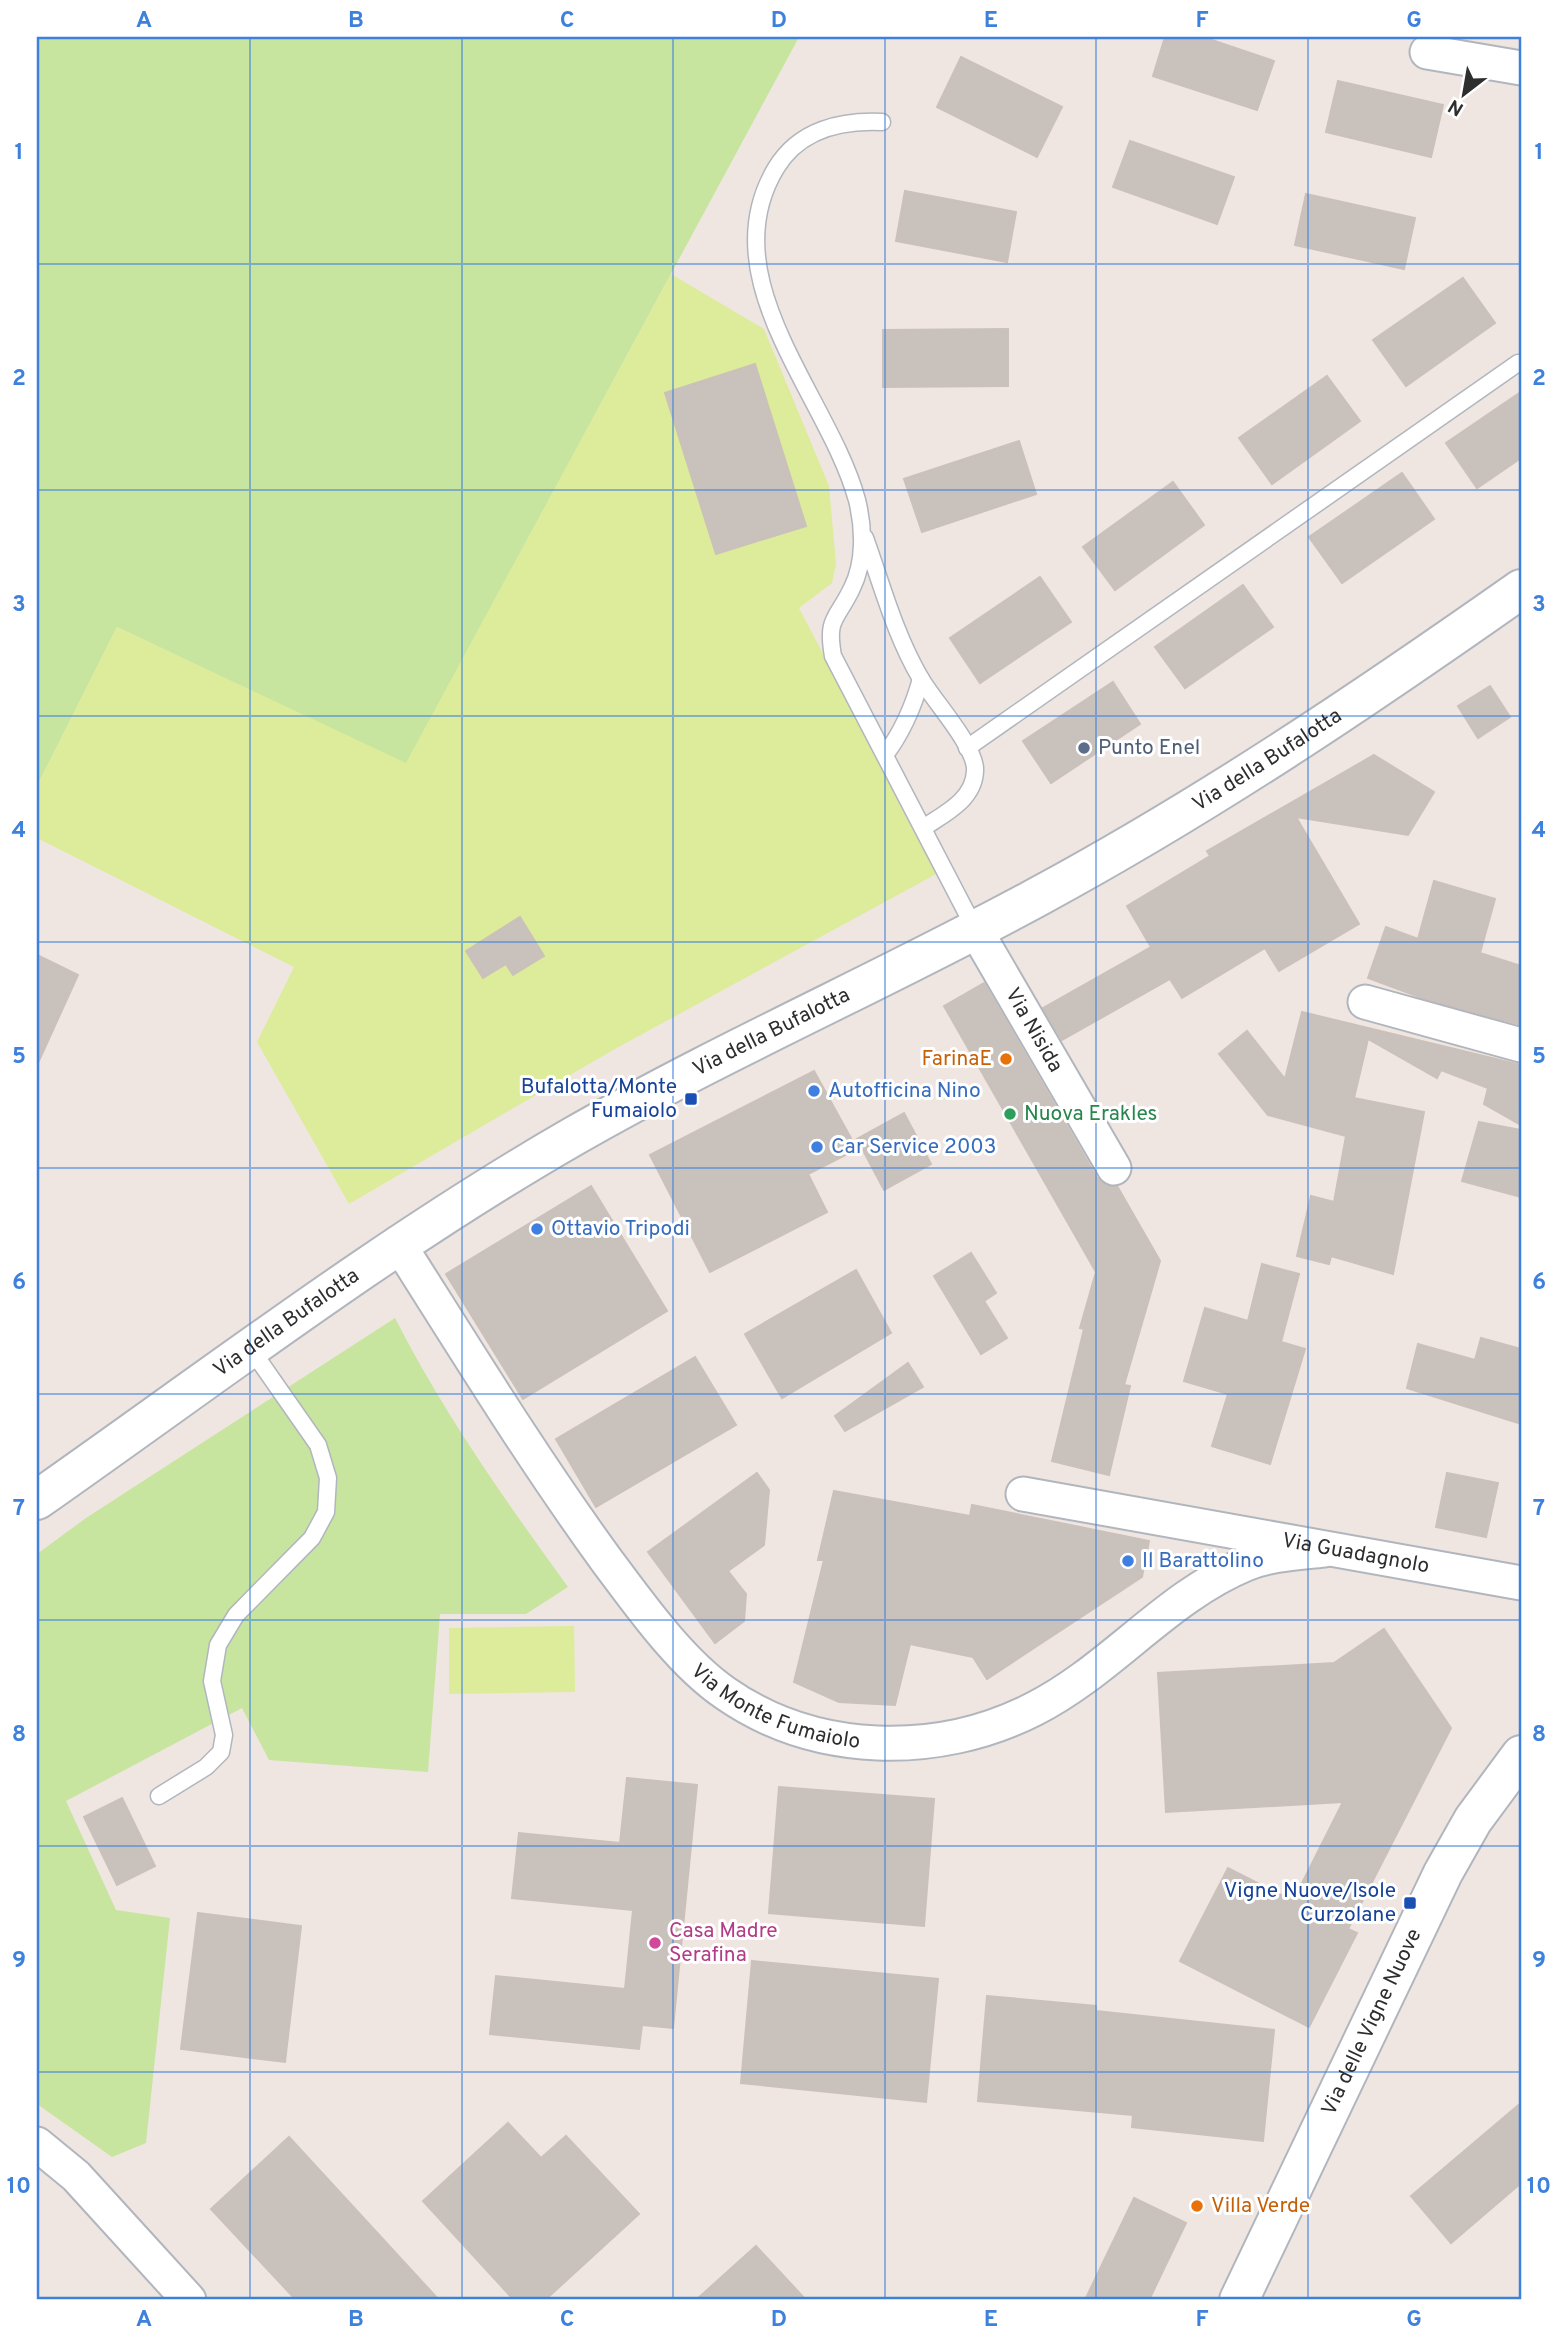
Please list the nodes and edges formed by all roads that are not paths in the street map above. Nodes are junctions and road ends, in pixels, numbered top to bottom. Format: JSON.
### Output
{"nodes":[{"id":1,"x":1427,"y":52,"type":"dead end"},
{"id":2,"x":1521,"y":68,"type":"edge"},
{"id":3,"x":882,"y":122,"type":"dead end"},
{"id":4,"x":1518,"y":363,"type":"dead end"},
{"id":5,"x":861,"y":528,"type":"junction"},
{"id":6,"x":1521,"y":589,"type":"edge"},
{"id":7,"x":920,"y":678,"type":"junction"},
{"id":8,"x":968,"y":748,"type":"junction"},
{"id":9,"x":885,"y":755,"type":"junction"},
{"id":10,"x":923,"y":828,"type":"junction"},
{"id":11,"x":975,"y":929,"type":"junction"},
{"id":12,"x":1365,"y":1002,"type":"dead end"},
{"id":13,"x":1521,"y":1045,"type":"edge"},
{"id":14,"x":1114,"y":1168,"type":"dead end"},
{"id":15,"x":398,"y":1243,"type":"junction"},
{"id":16,"x":251,"y":1349,"type":"junction"},
{"id":17,"x":1023,"y":1494,"type":"dead end"},
{"id":18,"x":37,"y":1500,"type":"edge"},
{"id":19,"x":1324,"y":1550,"type":"junction"},
{"id":20,"x":1521,"y":1583,"type":"edge"},
{"id":21,"x":1519,"y":1763,"type":"edge"},
{"id":22,"x":159,"y":1796,"type":"dead end"},
{"id":23,"x":37,"y":2144,"type":"edge"},
{"id":24,"x":189,"y":2300,"type":"edge"},
{"id":25,"x":1239,"y":2300,"type":"edge"}],
"edges":[{"from":1,"to":2,"type":"street"},
{"from":3,"to":5,"type":"lane"},
{"from":4,"to":8,"type":"lane"},
{"from":5,"to":7,"type":"lane"},
{"from":5,"to":9,"type":"lane"},
{"from":6,"to":11,"type":"street","name":"Via della Bufalotta"},
{"from":7,"to":8,"type":"lane"},
{"from":7,"to":9,"type":"lane"},
{"from":8,"to":10,"type":"lane"},
{"from":9,"to":10,"type":"lane"},
{"from":10,"to":11,"type":"lane"},
{"from":11,"to":14,"type":"street","name":"Via Nisida"},
{"from":11,"to":15,"type":"street","name":"Via della Bufalotta"},
{"from":12,"to":13,"type":"street"},
{"from":15,"to":16,"type":"street","name":"Via della Bufalotta"},
{"from":15,"to":19,"type":"street","name":"Via Monte Fumaiolo"},
{"from":16,"to":18,"type":"street","name":"Via della Bufalotta"},
{"from":16,"to":22,"type":"lane"},
{"from":17,"to":19,"type":"street","name":"Via Guadagnolo"},
{"from":19,"to":20,"type":"street","name":"Via Guadagnolo"},
{"from":21,"to":25,"type":"street","name":"Via delle Vigne Nuove"},
{"from":23,"to":24,"type":"street"}]}
